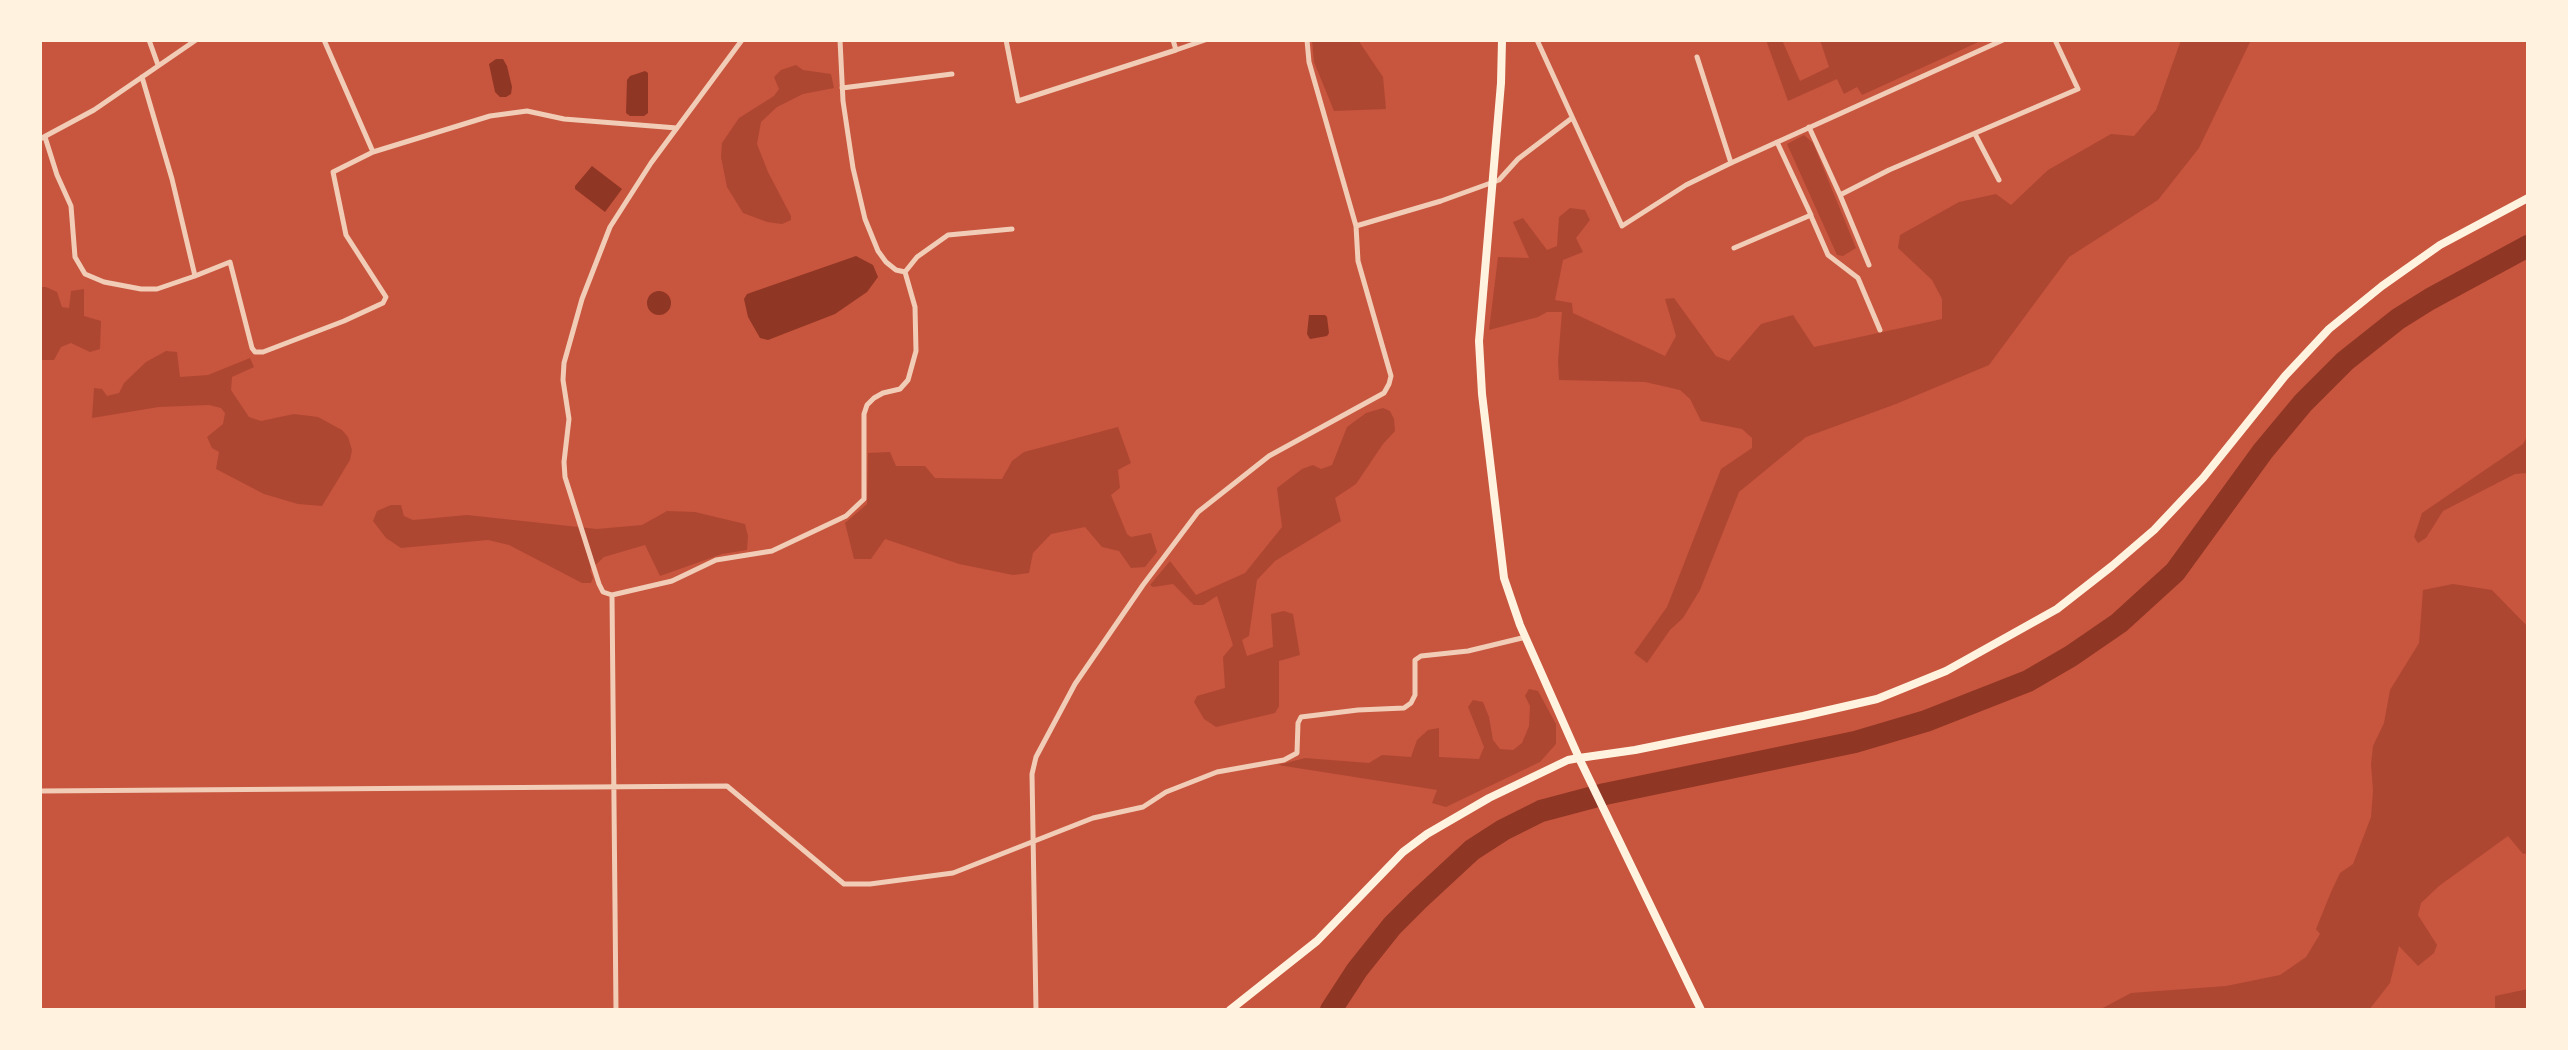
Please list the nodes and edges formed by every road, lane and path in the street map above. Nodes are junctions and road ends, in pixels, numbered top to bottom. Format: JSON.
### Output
{"nodes":[{"id":1,"x":149,"y":40,"type":"edge"},
{"id":2,"x":196,"y":40,"type":"edge"},
{"id":3,"x":324,"y":40,"type":"edge"},
{"id":4,"x":742,"y":40,"type":"edge"},
{"id":5,"x":840,"y":40,"type":"edge"},
{"id":6,"x":1006,"y":40,"type":"edge"},
{"id":7,"x":1172,"y":40,"type":"edge"},
{"id":8,"x":1205,"y":40,"type":"edge"},
{"id":9,"x":1307,"y":40,"type":"edge"},
{"id":10,"x":1502,"y":40,"type":"edge"},
{"id":11,"x":1537,"y":40,"type":"edge"},
{"id":12,"x":2003,"y":40,"type":"edge"},
{"id":13,"x":2055,"y":40,"type":"edge"},
{"id":14,"x":1176,"y":50,"type":"junction"},
{"id":15,"x":1697,"y":57,"type":"dead end"},
{"id":16,"x":158,"y":65,"type":"junction"},
{"id":17,"x":952,"y":74,"type":"dead end"},
{"id":18,"x":142,"y":77,"type":"junction"},
{"id":19,"x":842,"y":88,"type":"junction"},
{"id":20,"x":1572,"y":118,"type":"junction"},
{"id":21,"x":1809,"y":127,"type":"junction"},
{"id":22,"x":677,"y":128,"type":"junction"},
{"id":23,"x":1975,"y":134,"type":"junction"},
{"id":24,"x":42,"y":138,"type":"edge"},
{"id":25,"x":1778,"y":142,"type":"junction"},
{"id":26,"x":373,"y":152,"type":"junction"},
{"id":27,"x":1731,"y":163,"type":"junction"},
{"id":28,"x":1998,"y":180,"type":"dead end"},
{"id":29,"x":1493,"y":182,"type":"junction"},
{"id":30,"x":1840,"y":195,"type":"junction"},
{"id":31,"x":2528,"y":198,"type":"edge"},
{"id":32,"x":1811,"y":215,"type":"junction"},
{"id":33,"x":1356,"y":226,"type":"junction"},
{"id":34,"x":1012,"y":229,"type":"dead end"},
{"id":35,"x":1734,"y":248,"type":"dead end"},
{"id":36,"x":1869,"y":264,"type":"dead end"},
{"id":37,"x":905,"y":272,"type":"junction"},
{"id":38,"x":194,"y":276,"type":"junction"},
{"id":39,"x":1880,"y":330,"type":"dead end"},
{"id":40,"x":612,"y":596,"type":"junction"},
{"id":41,"x":1526,"y":638,"type":"junction"},
{"id":42,"x":1579,"y":758,"type":"junction"},
{"id":43,"x":614,"y":787,"type":"junction"},
{"id":44,"x":40,"y":791,"type":"edge"},
{"id":45,"x":1034,"y":840,"type":"junction"},
{"id":46,"x":616,"y":1010,"type":"edge"},
{"id":47,"x":1036,"y":1010,"type":"edge"},
{"id":48,"x":1230,"y":1010,"type":"edge"},
{"id":49,"x":1701,"y":1010,"type":"edge"}],
"edges":[{"from":1,"to":16,"type":"street"},
{"from":2,"to":16,"type":"street"},
{"from":3,"to":26,"type":"street"},
{"from":4,"to":22,"type":"street"},
{"from":5,"to":19,"type":"street"},
{"from":6,"to":14,"type":"street"},
{"from":7,"to":14,"type":"street"},
{"from":8,"to":14,"type":"street"},
{"from":9,"to":33,"type":"street"},
{"from":10,"to":29,"type":"main road"},
{"from":11,"to":20,"type":"street"},
{"from":12,"to":21,"type":"street"},
{"from":13,"to":23,"type":"street"},
{"from":15,"to":27,"type":"street"},
{"from":16,"to":18,"type":"street"},
{"from":17,"to":19,"type":"street"},
{"from":18,"to":24,"type":"street"},
{"from":18,"to":38,"type":"street"},
{"from":19,"to":37,"type":"street"},
{"from":20,"to":27,"type":"street"},
{"from":20,"to":29,"type":"street"},
{"from":21,"to":25,"type":"street"},
{"from":21,"to":30,"type":"street"},
{"from":22,"to":26,"type":"street"},
{"from":22,"to":40,"type":"street"},
{"from":23,"to":28,"type":"street"},
{"from":23,"to":30,"type":"street"},
{"from":24,"to":38,"type":"street"},
{"from":25,"to":27,"type":"street"},
{"from":25,"to":32,"type":"street"},
{"from":26,"to":38,"type":"street"},
{"from":29,"to":33,"type":"street"},
{"from":29,"to":41,"type":"main road"},
{"from":30,"to":36,"type":"street"},
{"from":31,"to":42,"type":"main road"},
{"from":32,"to":35,"type":"street"},
{"from":32,"to":39,"type":"street"},
{"from":33,"to":45,"type":"street"},
{"from":34,"to":37,"type":"street"},
{"from":37,"to":40,"type":"street"},
{"from":40,"to":43,"type":"street"},
{"from":41,"to":42,"type":"main road"},
{"from":41,"to":45,"type":"street"},
{"from":42,"to":48,"type":"main road"},
{"from":42,"to":49,"type":"main road"},
{"from":43,"to":44,"type":"street"},
{"from":43,"to":45,"type":"street"},
{"from":43,"to":46,"type":"street"},
{"from":45,"to":47,"type":"street"}]}
